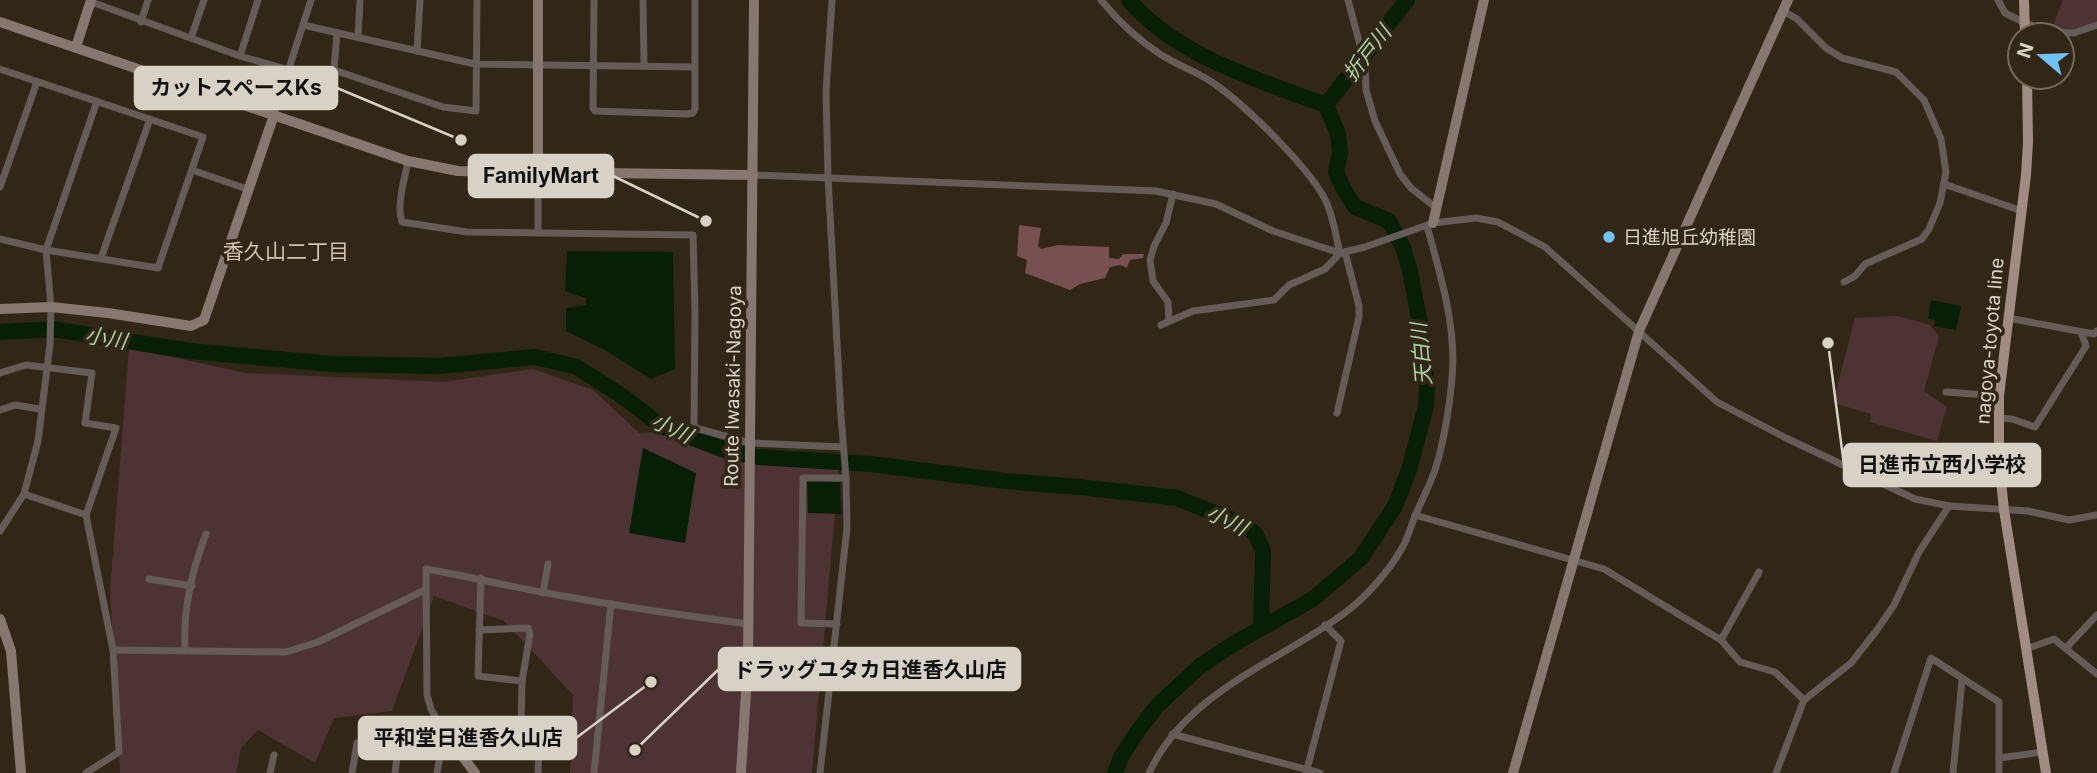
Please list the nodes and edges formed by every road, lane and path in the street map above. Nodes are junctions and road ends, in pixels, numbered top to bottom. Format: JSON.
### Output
{"nodes":[{"id":1,"x":148,"y":0,"type":"edge"},
{"id":2,"x":204,"y":0,"type":"edge"},
{"id":3,"x":258,"y":0,"type":"edge"},
{"id":4,"x":311,"y":0,"type":"edge"},
{"id":5,"x":360,"y":0,"type":"edge"},
{"id":6,"x":420,"y":0,"type":"edge"},
{"id":7,"x":477,"y":0,"type":"edge"},
{"id":8,"x":538,"y":0,"type":"edge"},
{"id":9,"x":594,"y":0,"type":"edge"},
{"id":10,"x":643,"y":0,"type":"edge"},
{"id":11,"x":695,"y":0,"type":"edge"},
{"id":12,"x":754,"y":0,"type":"edge"},
{"id":13,"x":832,"y":0,"type":"edge"},
{"id":14,"x":1101,"y":0,"type":"edge"},
{"id":15,"x":1348,"y":0,"type":"edge"},
{"id":16,"x":1483,"y":0,"type":"edge"},
{"id":17,"x":1998,"y":0,"type":"edge"},
{"id":18,"x":2024,"y":0,"type":"edge"},
{"id":19,"x":91,"y":2,"type":"edge"},
{"id":20,"x":1786,"y":5,"type":"edge"},
{"id":21,"x":2015,"y":21,"type":"edge"},
{"id":22,"x":2025,"y":21,"type":"edge"},
{"id":23,"x":0,"y":22,"type":"edge"},
{"id":24,"x":141,"y":22,"type":"junction"},
{"id":25,"x":303,"y":25,"type":"junction"},
{"id":26,"x":2097,"y":26,"type":"edge"},
{"id":27,"x":2076,"y":32,"type":"edge"},
{"id":28,"x":337,"y":33,"type":"junction"},
{"id":29,"x":358,"y":37,"type":"junction"},
{"id":30,"x":191,"y":38,"type":"junction"},
{"id":31,"x":76,"y":47,"type":"junction"},
{"id":32,"x":417,"y":51,"type":"junction"},
{"id":33,"x":240,"y":56,"type":"junction"},
{"id":34,"x":475,"y":64,"type":"junction"},
{"id":35,"x":538,"y":65,"type":"junction"},
{"id":36,"x":594,"y":65,"type":"junction"},
{"id":37,"x":644,"y":66,"type":"junction"},
{"id":38,"x":694,"y":67,"type":"junction"},
{"id":39,"x":0,"y":69,"type":"edge"},
{"id":40,"x":289,"y":70,"type":"junction"},
{"id":41,"x":37,"y":82,"type":"junction"},
{"id":42,"x":2027,"y":91,"type":"edge"},
{"id":43,"x":97,"y":101,"type":"junction"},
{"id":44,"x":274,"y":115,"type":"junction"},
{"id":45,"x":150,"y":119,"type":"junction"},
{"id":46,"x":408,"y":161,"type":"junction"},
{"id":47,"x":192,"y":170,"type":"junction"},
{"id":48,"x":538,"y":173,"type":"junction"},
{"id":49,"x":753,"y":175,"type":"junction"},
{"id":50,"x":828,"y":177,"type":"junction"},
{"id":51,"x":1944,"y":184,"type":"junction"},
{"id":52,"x":0,"y":187,"type":"edge"},
{"id":53,"x":247,"y":189,"type":"junction"},
{"id":54,"x":1173,"y":194,"type":"junction"},
{"id":55,"x":1436,"y":206,"type":"junction"},
{"id":56,"x":2021,"y":211,"type":"junction"},
{"id":57,"x":1430,"y":225,"type":"junction"},
{"id":58,"x":538,"y":232,"type":"junction"},
{"id":59,"x":0,"y":239,"type":"edge"},
{"id":60,"x":46,"y":250,"type":"junction"},
{"id":61,"x":1342,"y":252,"type":"junction"},
{"id":62,"x":101,"y":258,"type":"junction"},
{"id":63,"x":1844,"y":282,"type":"dead end"},
{"id":64,"x":51,"y":307,"type":"junction"},
{"id":65,"x":0,"y":309,"type":"edge"},
{"id":66,"x":2008,"y":318,"type":"junction"},
{"id":67,"x":1639,"y":331,"type":"junction"},
{"id":68,"x":2097,"y":331,"type":"edge"},
{"id":69,"x":2081,"y":332,"type":"junction"},
{"id":70,"x":47,"y":366,"type":"junction"},
{"id":71,"x":0,"y":373,"type":"edge"},
{"id":72,"x":1946,"y":392,"type":"dead end"},
{"id":73,"x":1999,"y":396,"type":"junction"},
{"id":74,"x":40,"y":409,"type":"junction"},
{"id":75,"x":0,"y":410,"type":"edge"},
{"id":76,"x":1337,"y":413,"type":"dead end"},
{"id":77,"x":1999,"y":418,"type":"junction"},
{"id":78,"x":750,"y":446,"type":"junction"},
{"id":79,"x":844,"y":450,"type":"junction"},
{"id":80,"x":846,"y":474,"type":"junction"},
{"id":81,"x":24,"y":494,"type":"junction"},
{"id":82,"x":1949,"y":506,"type":"junction"},
{"id":83,"x":2004,"y":510,"type":"junction"},
{"id":84,"x":1415,"y":514,"type":"junction"},
{"id":85,"x":86,"y":515,"type":"junction"},
{"id":86,"x":2097,"y":515,"type":"edge"},
{"id":87,"x":0,"y":531,"type":"edge"},
{"id":88,"x":206,"y":534,"type":"dead end"},
{"id":89,"x":1572,"y":561,"type":"junction"},
{"id":90,"x":548,"y":564,"type":"dead end"},
{"id":91,"x":1759,"y":572,"type":"dead end"},
{"id":92,"x":481,"y":578,"type":"junction"},
{"id":93,"x":149,"y":579,"type":"dead end"},
{"id":94,"x":192,"y":586,"type":"junction"},
{"id":95,"x":425,"y":590,"type":"junction"},
{"id":96,"x":543,"y":593,"type":"junction"},
{"id":97,"x":611,"y":604,"type":"junction"},
{"id":98,"x":2097,"y":615,"type":"edge"},
{"id":99,"x":0,"y":619,"type":"edge"},
{"id":100,"x":748,"y":624,"type":"junction"},
{"id":101,"x":837,"y":624,"type":"junction"},
{"id":102,"x":1325,"y":625,"type":"junction"},
{"id":103,"x":479,"y":630,"type":"junction"},
{"id":104,"x":1721,"y":640,"type":"junction"},
{"id":105,"x":2066,"y":648,"type":"junction"},
{"id":106,"x":2026,"y":649,"type":"junction"},
{"id":107,"x":113,"y":650,"type":"junction"},
{"id":108,"x":185,"y":651,"type":"junction"},
{"id":109,"x":2097,"y":674,"type":"edge"},
{"id":110,"x":1962,"y":680,"type":"junction"},
{"id":111,"x":522,"y":681,"type":"junction"},
{"id":112,"x":1804,"y":700,"type":"junction"},
{"id":113,"x":521,"y":728,"type":"junction"},
{"id":114,"x":444,"y":732,"type":"junction"},
{"id":115,"x":1172,"y":734,"type":"junction"},
{"id":116,"x":398,"y":748,"type":"junction"},
{"id":117,"x":2043,"y":752,"type":"junction"},
{"id":118,"x":274,"y":755,"type":"dead end"},
{"id":119,"x":1999,"y":758,"type":"junction"},
{"id":120,"x":1307,"y":771,"type":"edge"},
{"id":121,"x":21,"y":773,"type":"edge"},
{"id":122,"x":86,"y":773,"type":"edge"},
{"id":123,"x":270,"y":773,"type":"edge"},
{"id":124,"x":352,"y":773,"type":"edge"},
{"id":125,"x":395,"y":773,"type":"edge"},
{"id":126,"x":437,"y":773,"type":"edge"},
{"id":127,"x":475,"y":773,"type":"edge"},
{"id":128,"x":538,"y":773,"type":"edge"},
{"id":129,"x":594,"y":773,"type":"edge"},
{"id":130,"x":741,"y":773,"type":"edge"},
{"id":131,"x":820,"y":773,"type":"edge"},
{"id":132,"x":1149,"y":773,"type":"edge"},
{"id":133,"x":1320,"y":773,"type":"edge"},
{"id":134,"x":1513,"y":773,"type":"edge"},
{"id":135,"x":1776,"y":773,"type":"edge"},
{"id":136,"x":1894,"y":773,"type":"edge"},
{"id":137,"x":1953,"y":773,"type":"edge"},
{"id":138,"x":1998,"y":773,"type":"edge"},
{"id":139,"x":2046,"y":773,"type":"edge"}],
"edges":[{"from":1,"to":24,"type":"street"},
{"from":2,"to":30,"type":"street"},
{"from":3,"to":33,"type":"street"},
{"from":4,"to":25,"type":"street"},
{"from":5,"to":29,"type":"street"},
{"from":6,"to":32,"type":"street"},
{"from":7,"to":34,"type":"street"},
{"from":8,"to":35,"type":"street"},
{"from":9,"to":36,"type":"street"},
{"from":10,"to":37,"type":"street"},
{"from":11,"to":38,"type":"street"},
{"from":12,"to":49,"type":"street","name":"Route Iwasaki-Nagoya"},
{"from":13,"to":50,"type":"street"},
{"from":14,"to":61,"type":"street"},
{"from":15,"to":55,"type":"street"},
{"from":16,"to":55,"type":"street"},
{"from":17,"to":21,"type":"street"},
{"from":18,"to":22,"type":"main road"},
{"from":19,"to":24,"type":"street"},
{"from":19,"to":31,"type":"street"},
{"from":20,"to":51,"type":"street"},
{"from":20,"to":67,"type":"street"},
{"from":23,"to":31,"type":"street"},
{"from":24,"to":30,"type":"street"},
{"from":25,"to":28,"type":"street"},
{"from":25,"to":40,"type":"street"},
{"from":26,"to":27,"type":"street"},
{"from":28,"to":29,"type":"street"},
{"from":28,"to":34,"type":"street"},
{"from":29,"to":32,"type":"street"},
{"from":30,"to":33,"type":"street"},
{"from":31,"to":44,"type":"street"},
{"from":32,"to":34,"type":"street"},
{"from":33,"to":40,"type":"street"},
{"from":34,"to":35,"type":"street"},
{"from":35,"to":36,"type":"street"},
{"from":35,"to":48,"type":"street"},
{"from":36,"to":37,"type":"street"},
{"from":36,"to":38,"type":"street"},
{"from":37,"to":38,"type":"street"},
{"from":39,"to":41,"type":"street"},
{"from":40,"to":44,"type":"street"},
{"from":41,"to":43,"type":"street"},
{"from":41,"to":52,"type":"street"},
{"from":42,"to":56,"type":"main road","name":"nagoya-toyota line"},
{"from":43,"to":45,"type":"street"},
{"from":43,"to":60,"type":"street"},
{"from":44,"to":46,"type":"street"},
{"from":44,"to":53,"type":"street"},
{"from":45,"to":47,"type":"street"},
{"from":45,"to":62,"type":"street"},
{"from":46,"to":48,"type":"street"},
{"from":46,"to":58,"type":"street"},
{"from":47,"to":53,"type":"street"},
{"from":47,"to":62,"type":"street"},
{"from":48,"to":49,"type":"street"},
{"from":48,"to":58,"type":"street"},
{"from":49,"to":50,"type":"street"},
{"from":49,"to":78,"type":"street","name":"Route Iwasaki-Nagoya"},
{"from":50,"to":54,"type":"street"},
{"from":50,"to":79,"type":"street"},
{"from":51,"to":56,"type":"street"},
{"from":51,"to":63,"type":"street"},
{"from":53,"to":64,"type":"street"},
{"from":54,"to":61,"type":"street"},
{"from":54,"to":61,"type":"street"},
{"from":55,"to":57,"type":"street"},
{"from":56,"to":66,"type":"main road","name":"nagoya-toyota line"},
{"from":57,"to":61,"type":"street"},
{"from":57,"to":67,"type":"street"},
{"from":57,"to":84,"type":"street"},
{"from":58,"to":78,"type":"street"},
{"from":59,"to":60,"type":"street"},
{"from":60,"to":62,"type":"street"},
{"from":60,"to":64,"type":"street"},
{"from":61,"to":76,"type":"street"},
{"from":64,"to":65,"type":"street"},
{"from":64,"to":70,"type":"street"},
{"from":66,"to":69,"type":"street"},
{"from":66,"to":73,"type":"main road","name":"nagoya-toyota line"},
{"from":67,"to":82,"type":"street"},
{"from":67,"to":89,"type":"street"},
{"from":68,"to":69,"type":"street"},
{"from":69,"to":77,"type":"street"},
{"from":70,"to":71,"type":"street"},
{"from":70,"to":74,"type":"street"},
{"from":70,"to":85,"type":"street"},
{"from":72,"to":73,"type":"street"},
{"from":73,"to":77,"type":"main road","name":"nagoya-toyota line"},
{"from":74,"to":75,"type":"street"},
{"from":74,"to":81,"type":"street"},
{"from":77,"to":83,"type":"main road","name":"nagoya-toyota line"},
{"from":78,"to":79,"type":"street"},
{"from":78,"to":100,"type":"street","name":"Route Iwasaki-Nagoya"},
{"from":79,"to":80,"type":"street"},
{"from":80,"to":101,"type":"street"},
{"from":80,"to":101,"type":"street"},
{"from":81,"to":85,"type":"street"},
{"from":81,"to":87,"type":"street"},
{"from":82,"to":83,"type":"street"},
{"from":82,"to":112,"type":"street"},
{"from":83,"to":86,"type":"street"},
{"from":83,"to":106,"type":"main road","name":"nagoya-toyota line"},
{"from":84,"to":89,"type":"street"},
{"from":84,"to":102,"type":"street"},
{"from":85,"to":107,"type":"street"},
{"from":88,"to":94,"type":"street"},
{"from":89,"to":104,"type":"street"},
{"from":89,"to":134,"type":"street"},
{"from":90,"to":96,"type":"street"},
{"from":91,"to":104,"type":"street"},
{"from":92,"to":95,"type":"street"},
{"from":92,"to":96,"type":"street"},
{"from":92,"to":103,"type":"street"},
{"from":93,"to":94,"type":"street"},
{"from":94,"to":108,"type":"street"},
{"from":95,"to":108,"type":"street"},
{"from":95,"to":114,"type":"street"},
{"from":96,"to":97,"type":"street"},
{"from":97,"to":100,"type":"street"},
{"from":97,"to":129,"type":"street"},
{"from":98,"to":105,"type":"street"},
{"from":99,"to":121,"type":"street"},
{"from":100,"to":130,"type":"street","name":"Route Iwasaki-Nagoya"},
{"from":101,"to":131,"type":"street"},
{"from":102,"to":115,"type":"street"},
{"from":102,"to":120,"type":"street"},
{"from":103,"to":111,"type":"street"},
{"from":103,"to":111,"type":"street"},
{"from":104,"to":112,"type":"street"},
{"from":105,"to":106,"type":"street"},
{"from":105,"to":109,"type":"street"},
{"from":106,"to":117,"type":"main road","name":"nagoya-toyota line"},
{"from":107,"to":108,"type":"street"},
{"from":107,"to":122,"type":"street"},
{"from":110,"to":119,"type":"street"},
{"from":110,"to":136,"type":"street"},
{"from":110,"to":137,"type":"street"},
{"from":111,"to":113,"type":"street"},
{"from":112,"to":135,"type":"street"},
{"from":113,"to":114,"type":"street"},
{"from":113,"to":128,"type":"street"},
{"from":114,"to":116,"type":"street"},
{"from":114,"to":126,"type":"street"},
{"from":114,"to":127,"type":"street"},
{"from":115,"to":120,"type":"street"},
{"from":115,"to":132,"type":"street"},
{"from":116,"to":124,"type":"street"},
{"from":116,"to":125,"type":"street"},
{"from":117,"to":119,"type":"street"},
{"from":117,"to":139,"type":"main road","name":"nagoya-toyota line"},
{"from":118,"to":123,"type":"street"},
{"from":119,"to":138,"type":"street"},
{"from":120,"to":133,"type":"street"}]}
